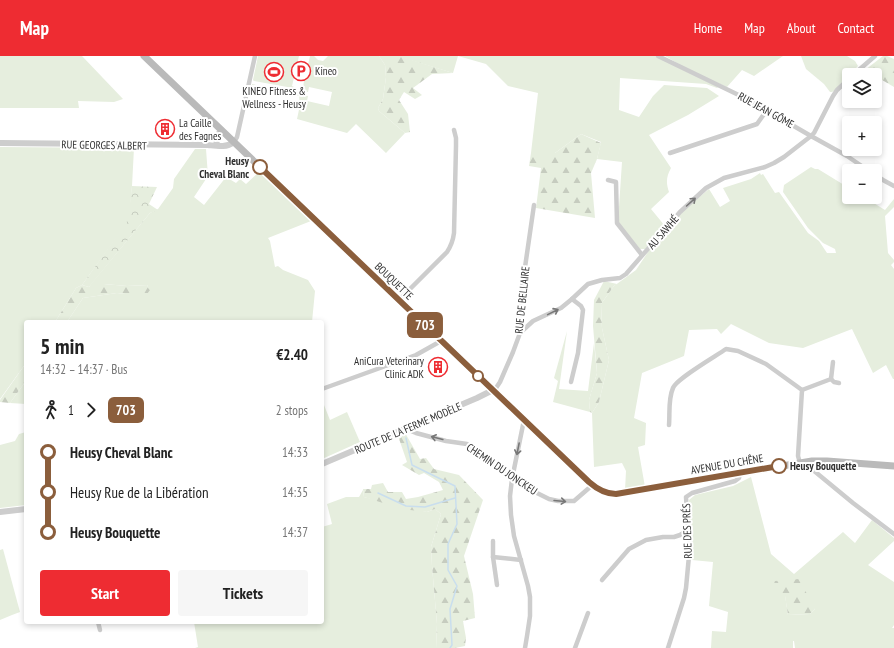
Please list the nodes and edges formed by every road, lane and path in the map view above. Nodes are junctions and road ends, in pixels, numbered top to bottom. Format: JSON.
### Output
{"nodes":[{"id":1,"x":144,"y":56,"type":"edge"},
{"id":2,"x":255,"y":56,"type":"edge"},
{"id":3,"x":658,"y":56,"type":"edge"},
{"id":4,"x":874,"y":56,"type":"edge"},
{"id":5,"x":861,"y":68,"type":"edge"},
{"id":6,"x":842,"y":85,"type":"edge"},
{"id":7,"x":767,"y":110,"type":"junction"},
{"id":8,"x":221,"y":130,"type":"junction"},
{"id":9,"x":454,"y":130,"type":"dead end"},
{"id":10,"x":811,"y":136,"type":"junction"},
{"id":11,"x":234,"y":142,"type":"junction"},
{"id":12,"x":0,"y":143,"type":"edge"},
{"id":13,"x":218,"y":144,"type":"junction"},
{"id":14,"x":670,"y":153,"type":"dead end"},
{"id":15,"x":860,"y":164,"type":"edge"},
{"id":16,"x":882,"y":179,"type":"edge"},
{"id":17,"x":608,"y":180,"type":"dead end"},
{"id":18,"x":894,"y":186,"type":"edge"},
{"id":19,"x":534,"y":205,"type":"dead end"},
{"id":20,"x":642,"y":255,"type":"junction"},
{"id":21,"x":572,"y":299,"type":"junction"},
{"id":22,"x":399,"y":300,"type":"junction"},
{"id":23,"x":520,"y":333,"type":"junction"},
{"id":24,"x":441,"y":341,"type":"junction"},
{"id":25,"x":833,"y":362,"type":"dead end"},
{"id":26,"x":831,"y":379,"type":"junction"},
{"id":27,"x":571,"y":382,"type":"dead end"},
{"id":28,"x":839,"y":383,"type":"dead end"},
{"id":29,"x":324,"y":388,"type":"edge"},
{"id":30,"x":493,"y":390,"type":"junction"},
{"id":31,"x":802,"y":390,"type":"junction"},
{"id":32,"x":524,"y":420,"type":"junction"},
{"id":33,"x":669,"y":425,"type":"dead end"},
{"id":34,"x":408,"y":427,"type":"junction"},
{"id":35,"x":324,"y":463,"type":"edge"},
{"id":36,"x":803,"y":463,"type":"junction"},
{"id":37,"x":894,"y":466,"type":"edge"},
{"id":38,"x":740,"y":473,"type":"junction"},
{"id":39,"x":512,"y":478,"type":"junction"},
{"id":40,"x":592,"y":484,"type":"junction"},
{"id":41,"x":24,"y":509,"type":"edge"},
{"id":42,"x":0,"y":512,"type":"edge"},
{"id":43,"x":688,"y":530,"type":"junction"},
{"id":44,"x":894,"y":534,"type":"edge"},
{"id":45,"x":493,"y":541,"type":"dead end"},
{"id":46,"x":493,"y":557,"type":"junction"},
{"id":47,"x":521,"y":560,"type":"junction"},
{"id":48,"x":602,"y":580,"type":"dead end"},
{"id":49,"x":497,"y":585,"type":"dead end"},
{"id":50,"x":588,"y":613,"type":"dead end"},
{"id":51,"x":98,"y":624,"type":"edge"},
{"id":52,"x":100,"y":630,"type":"dead end"},
{"id":53,"x":525,"y":648,"type":"edge"},
{"id":54,"x":575,"y":648,"type":"edge"},
{"id":55,"x":668,"y":648,"type":"edge"}],
"edges":[{"from":1,"to":8,"type":"main road","name":"BOUQUETTE"},
{"from":2,"to":11,"type":"street"},
{"from":3,"to":7,"type":"street","name":"RUE JEAN GÔME"},
{"from":4,"to":5,"type":"street"},
{"from":6,"to":10,"type":"street","name":"AU SAWHÉ"},
{"from":7,"to":10,"type":"street","name":"RUE JEAN GÔME"},
{"from":7,"to":14,"type":"street"},
{"from":8,"to":11,"type":"main road","name":"BOUQUETTE"},
{"from":8,"to":13,"type":"street"},
{"from":9,"to":22,"type":"street"},
{"from":10,"to":15,"type":"street","name":"RUE JEAN GÔME"},
{"from":20,"to":10,"type":"street","name":"AU SAWHÉ","one_way":true},
{"from":11,"to":13,"type":"street","name":"RUE GEORGES ALBERT"},
{"from":11,"to":22,"type":"main road","name":"BOUQUETTE"},
{"from":12,"to":13,"type":"street","name":"RUE GEORGES ALBERT"},
{"from":16,"to":18,"type":"street"},
{"from":17,"to":20,"type":"street"},
{"from":19,"to":23,"type":"street","name":"RUE DE BELLAIRE"},
{"from":20,"to":21,"type":"street","name":"AU SAWHÉ"},
{"from":23,"to":21,"type":"street","name":"AU SAWHÉ","one_way":true},
{"from":21,"to":27,"type":"street"},
{"from":22,"to":24,"type":"main road","name":"BOUQUETTE"},
{"from":23,"to":30,"type":"street","name":"RUE DE BELLAIRE"},
{"from":24,"to":29,"type":"street"},
{"from":24,"to":30,"type":"main road","name":"BOUQUETTE"},
{"from":25,"to":26,"type":"street"},
{"from":26,"to":28,"type":"street"},
{"from":26,"to":31,"type":"street"},
{"from":30,"to":32,"type":"main road","name":"BOUQUETTE"},
{"from":30,"to":34,"type":"street","name":"ROUTE DE LA FERME MODÈLE"},
{"from":31,"to":33,"type":"street"},
{"from":31,"to":36,"type":"street"},
{"from":32,"to":39,"type":"street","one_way":true},
{"from":32,"to":40,"type":"main road","name":"BOUQUETTE"},
{"from":34,"to":35,"type":"street","name":"ROUTE DE LA FERME MODÈLE"},
{"from":39,"to":34,"type":"street","name":"CHEMIN DU JONCKEU","one_way":true},
{"from":36,"to":37,"type":"main road","name":"AVENUE DU CHÊNE"},
{"from":36,"to":38,"type":"main road","name":"AVENUE DU CHÊNE"},
{"from":36,"to":44,"type":"street"},
{"from":38,"to":40,"type":"main road","name":"AVENUE DU CHÊNE"},
{"from":38,"to":43,"type":"street","name":"RUE DES PRÉS"},
{"from":39,"to":40,"type":"street","name":"CHEMIN DU JONCKEU","one_way":true},
{"from":39,"to":47,"type":"street"},
{"from":41,"to":42,"type":"street"},
{"from":43,"to":48,"type":"street"},
{"from":43,"to":55,"type":"street","name":"RUE DES PRÉS"},
{"from":45,"to":46,"type":"street"},
{"from":46,"to":47,"type":"street"},
{"from":46,"to":49,"type":"street"},
{"from":47,"to":53,"type":"street"},
{"from":50,"to":54,"type":"street"},
{"from":51,"to":52,"type":"street"}]}
